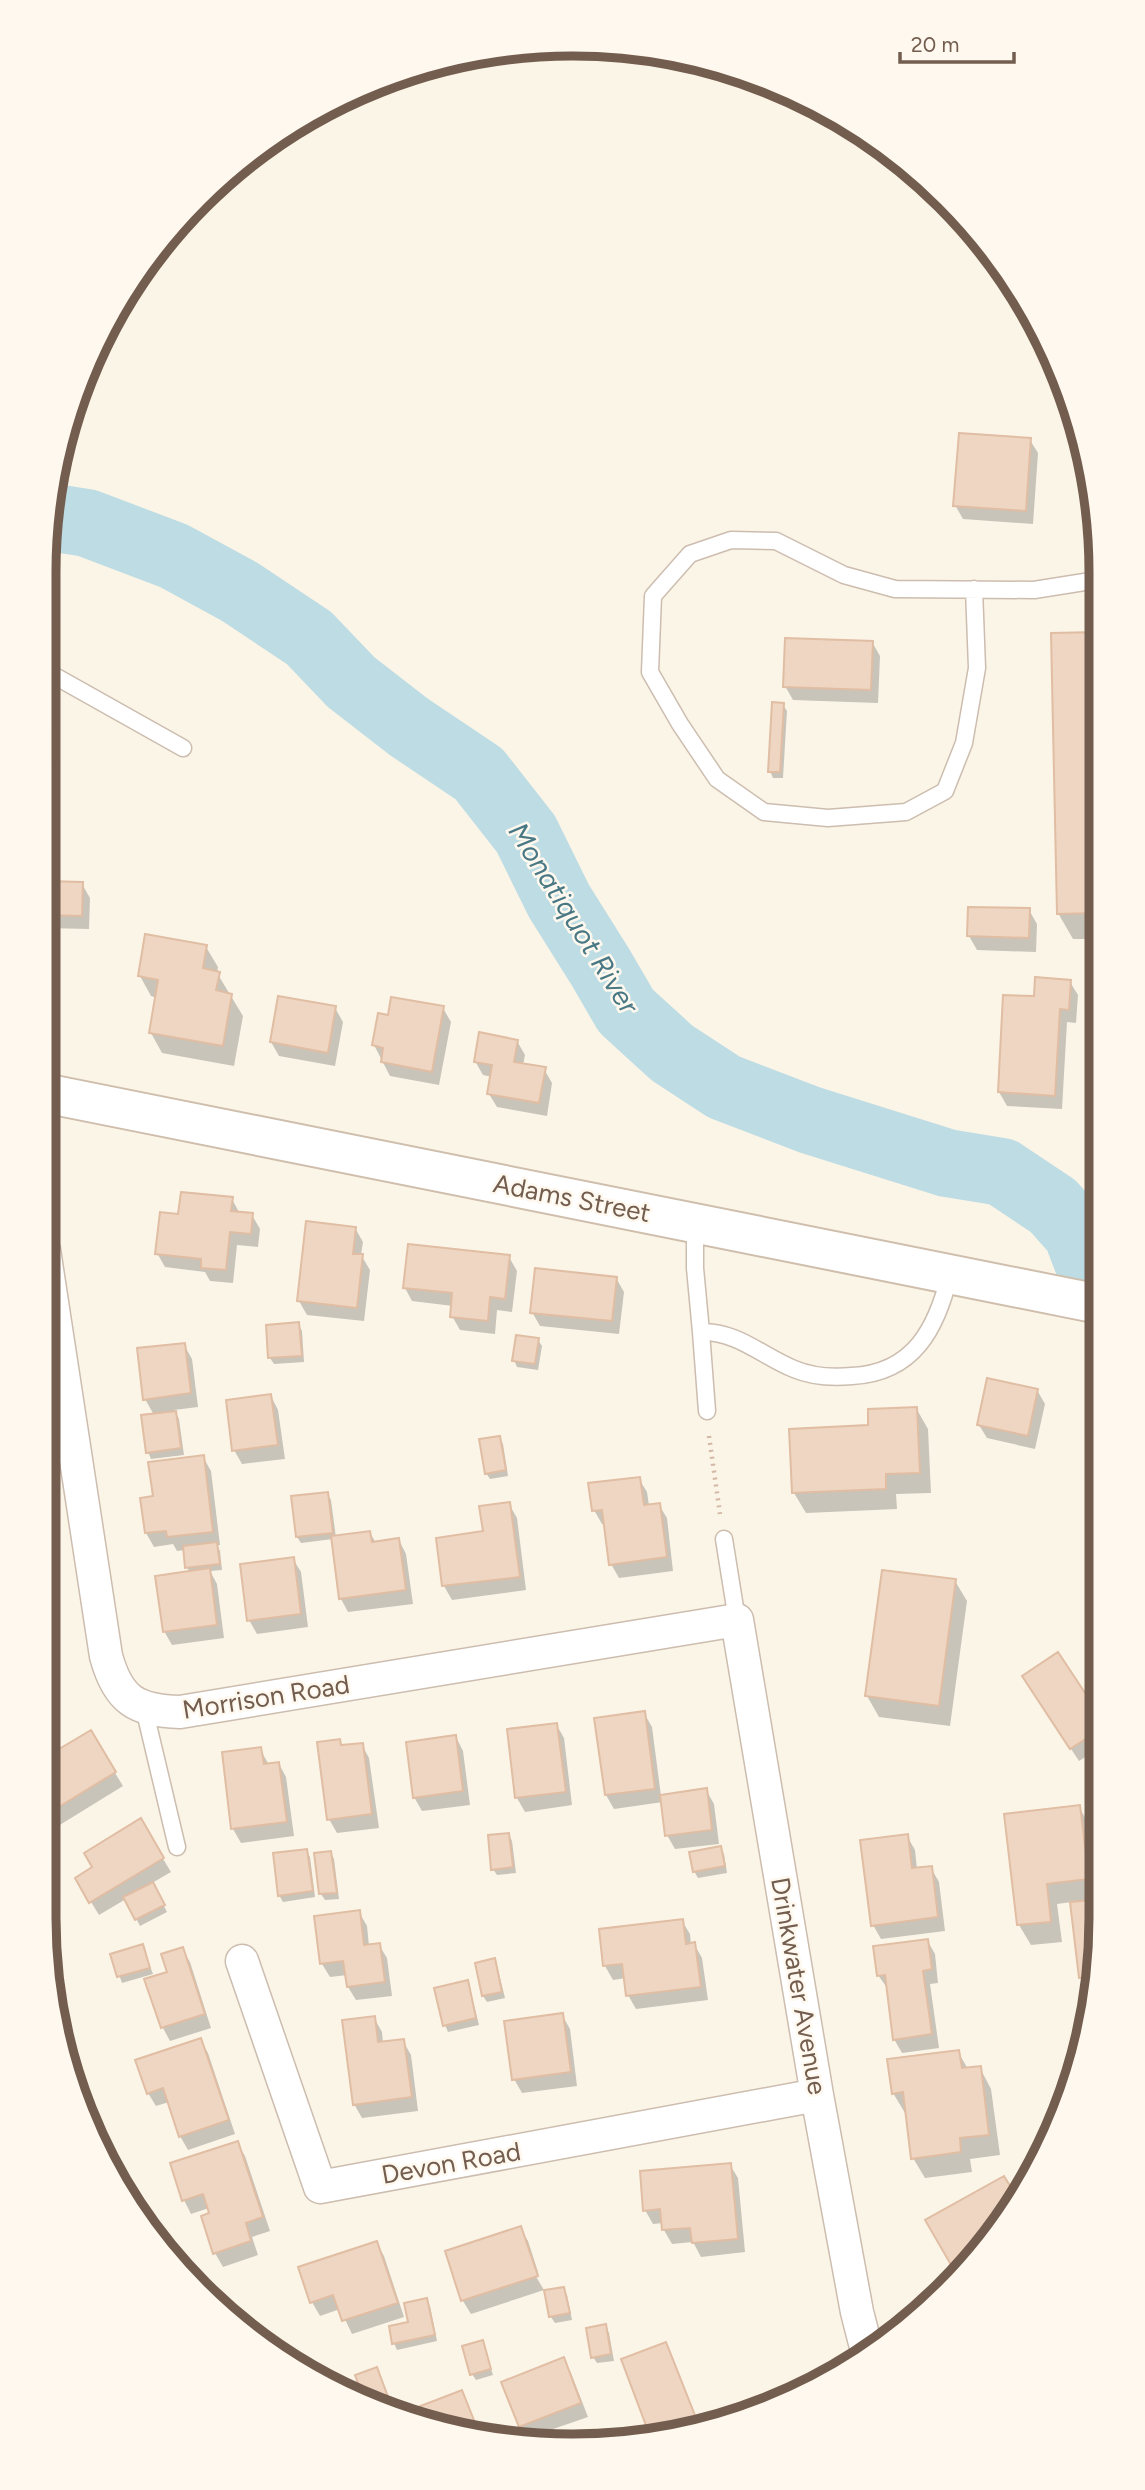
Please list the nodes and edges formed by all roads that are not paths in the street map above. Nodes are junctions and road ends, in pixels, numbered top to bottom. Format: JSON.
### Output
{"nodes":[{"id":1,"x":1089,"y":581,"type":"edge"},
{"id":2,"x":974,"y":589,"type":"junction"},
{"id":3,"x":56,"y":677,"type":"edge"},
{"id":4,"x":183,"y":748,"type":"dead end"},
{"id":5,"x":56,"y":1095,"type":"edge"},
{"id":6,"x":695,"y":1223,"type":"junction"},
{"id":7,"x":950,"y":1273,"type":"junction"},
{"id":8,"x":1089,"y":1302,"type":"edge"},
{"id":9,"x":56,"y":1329,"type":"edge"},
{"id":10,"x":701,"y":1332,"type":"junction"},
{"id":11,"x":706,"y":1411,"type":"road end"},
{"id":12,"x":724,"y":1539,"type":"road end"},
{"id":13,"x":737,"y":1620,"type":"junction"},
{"id":14,"x":144,"y":1708,"type":"junction"},
{"id":15,"x":177,"y":1847,"type":"dead end"},
{"id":16,"x":242,"y":1961,"type":"dead end"},
{"id":17,"x":817,"y":2095,"type":"junction"},
{"id":18,"x":865,"y":2343,"type":"edge"}],
"edges":[{"from":1,"to":2,"type":"lane"},
{"from":2,"to":2,"type":"lane"},
{"from":3,"to":4,"type":"lane"},
{"from":5,"to":6,"type":"street","name":"Adams Street"},
{"from":6,"to":7,"type":"street","name":"Adams Street"},
{"from":6,"to":10,"type":"lane"},
{"from":7,"to":8,"type":"street","name":"Adams Street"},
{"from":7,"to":10,"type":"lane"},
{"from":9,"to":14,"type":"street","name":"Morrison Road"},
{"from":10,"to":11,"type":"lane"},
{"from":12,"to":13,"type":"lane"},
{"from":13,"to":14,"type":"street","name":"Morrison Road"},
{"from":13,"to":17,"type":"street","name":"Drinkwater Avenue"},
{"from":14,"to":15,"type":"lane"},
{"from":16,"to":17,"type":"street","name":"Devon Road"},
{"from":17,"to":18,"type":"street","name":"Drinkwater Avenue"}]}
